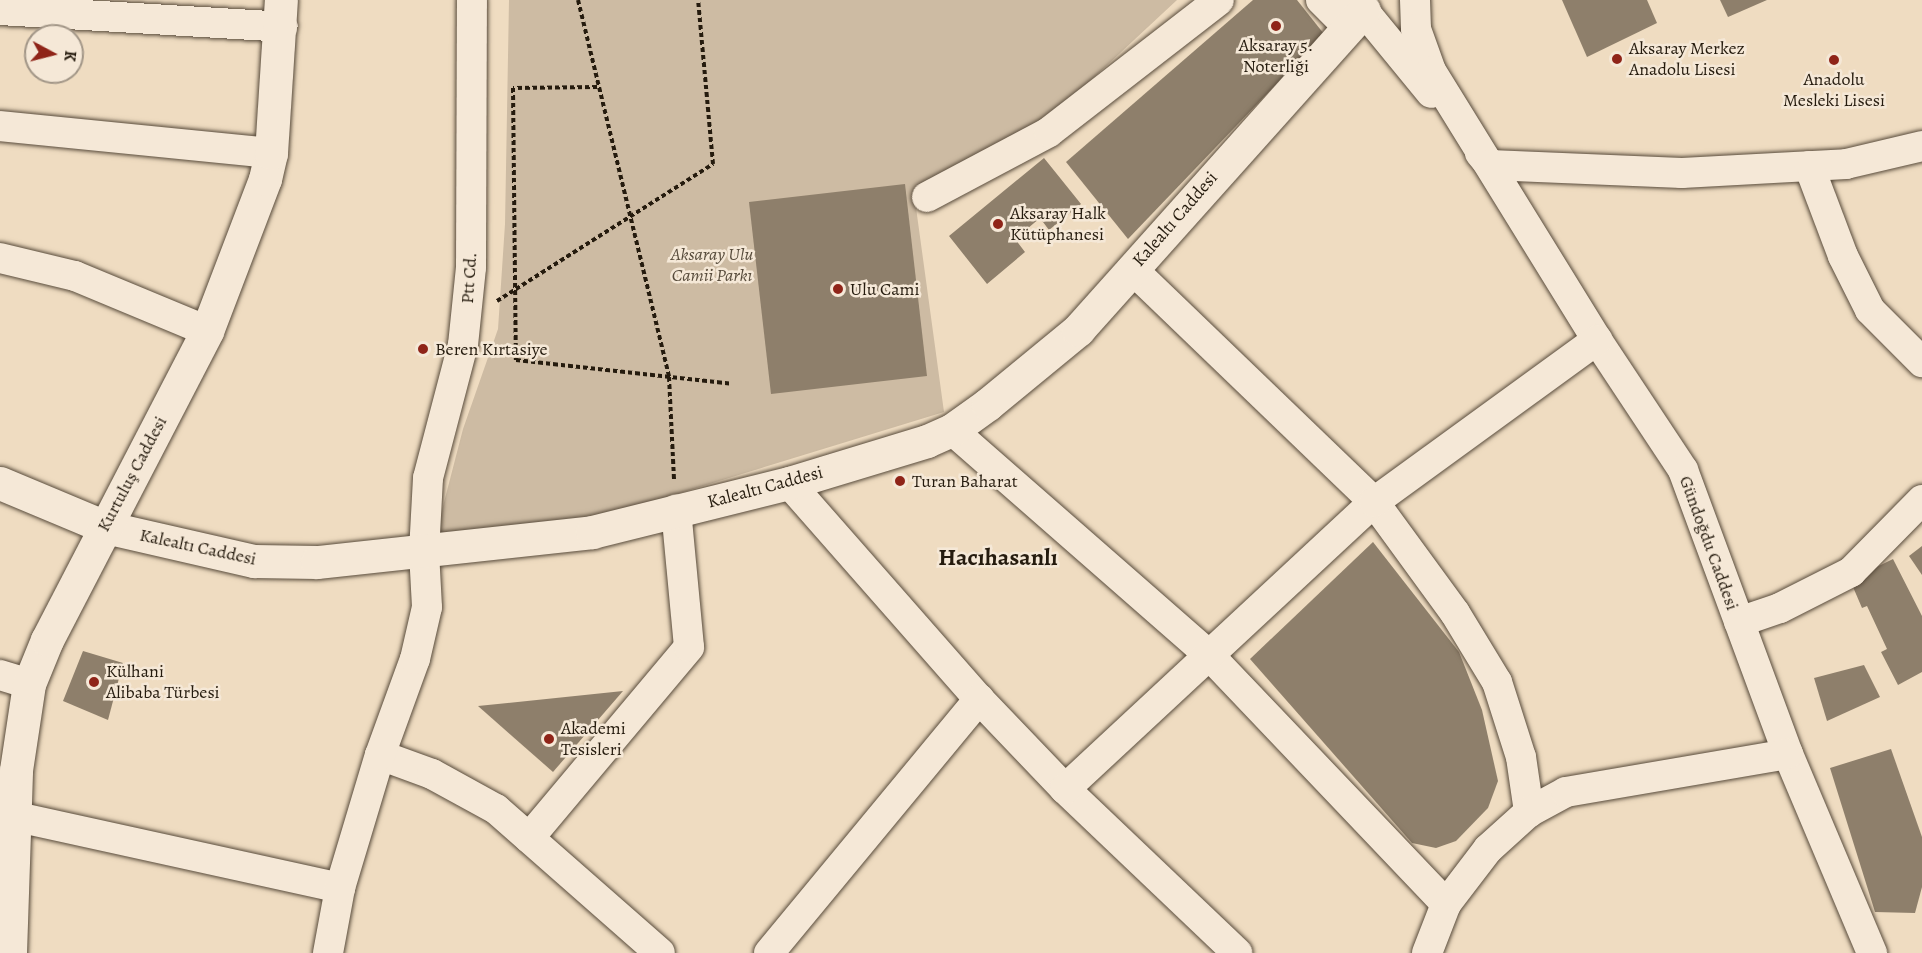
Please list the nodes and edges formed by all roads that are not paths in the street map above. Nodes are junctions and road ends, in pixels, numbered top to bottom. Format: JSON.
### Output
{"nodes":[{"id":1,"x":472,"y":0,"type":"edge"},
{"id":2,"x":1219,"y":0,"type":"edge"},
{"id":3,"x":1321,"y":0,"type":"edge"},
{"id":4,"x":1404,"y":0,"type":"edge"},
{"id":5,"x":1415,"y":0,"type":"edge"},
{"id":6,"x":0,"y":10,"type":"edge"},
{"id":7,"x":1356,"y":12,"type":"edge"},
{"id":8,"x":282,"y":14,"type":"edge"},
{"id":9,"x":0,"y":126,"type":"edge"},
{"id":10,"x":1922,"y":146,"type":"edge"},
{"id":11,"x":271,"y":153,"type":"junction"},
{"id":12,"x":1490,"y":165,"type":"junction"},
{"id":13,"x":1809,"y":166,"type":"junction"},
{"id":14,"x":927,"y":197,"type":"dead end"},
{"id":15,"x":0,"y":258,"type":"edge"},
{"id":16,"x":1132,"y":269,"type":"junction"},
{"id":17,"x":207,"y":331,"type":"junction"},
{"id":18,"x":1597,"y":340,"type":"junction"},
{"id":19,"x":1916,"y":348,"type":"edge"},
{"id":20,"x":952,"y":430,"type":"junction"},
{"id":21,"x":0,"y":483,"type":"edge"},
{"id":22,"x":789,"y":483,"type":"junction"},
{"id":23,"x":1922,"y":500,"type":"edge"},
{"id":24,"x":1374,"y":502,"type":"junction"},
{"id":25,"x":676,"y":510,"type":"junction"},
{"id":26,"x":105,"y":527,"type":"junction"},
{"id":27,"x":424,"y":552,"type":"junction"},
{"id":28,"x":1739,"y":622,"type":"junction"},
{"id":29,"x":1209,"y":656,"type":"junction"},
{"id":30,"x":15,"y":680,"type":"edge"},
{"id":31,"x":979,"y":699,"type":"junction"},
{"id":32,"x":1788,"y":754,"type":"junction"},
{"id":33,"x":380,"y":755,"type":"junction"},
{"id":34,"x":1065,"y":789,"type":"junction"},
{"id":35,"x":1529,"y":812,"type":"junction"},
{"id":36,"x":8,"y":837,"type":"edge"},
{"id":37,"x":529,"y":838,"type":"junction"},
{"id":38,"x":340,"y":888,"type":"junction"},
{"id":39,"x":1446,"y":904,"type":"junction"},
{"id":40,"x":625,"y":941,"type":"edge"},
{"id":41,"x":10,"y":953,"type":"edge"},
{"id":42,"x":328,"y":953,"type":"edge"},
{"id":43,"x":660,"y":953,"type":"edge"},
{"id":44,"x":769,"y":953,"type":"edge"},
{"id":45,"x":1237,"y":953,"type":"edge"},
{"id":46,"x":1427,"y":953,"type":"edge"},
{"id":47,"x":1872,"y":953,"type":"edge"}],
"edges":[{"from":1,"to":27,"type":"street","name":"Ptt Cd."},
{"from":2,"to":14,"type":"street"},
{"from":3,"to":7,"type":"street"},
{"from":4,"to":7,"type":"street"},
{"from":5,"to":12,"type":"street","name":"Gündoğdu Caddesi"},
{"from":6,"to":8,"type":"street"},
{"from":7,"to":12,"type":"street"},
{"from":7,"to":16,"type":"street","name":"Kalealtı Caddesi"},
{"from":8,"to":11,"type":"street","name":"Kurtuluş Caddesi"},
{"from":9,"to":11,"type":"street"},
{"from":10,"to":13,"type":"street"},
{"from":11,"to":17,"type":"street","name":"Kurtuluş Caddesi"},
{"from":12,"to":13,"type":"street"},
{"from":12,"to":18,"type":"street","name":"Gündoğdu Caddesi"},
{"from":13,"to":19,"type":"street"},
{"from":15,"to":17,"type":"street"},
{"from":16,"to":20,"type":"street","name":"Kalealtı Caddesi"},
{"from":16,"to":24,"type":"street"},
{"from":17,"to":26,"type":"street","name":"Kurtuluş Caddesi"},
{"from":18,"to":24,"type":"street"},
{"from":18,"to":28,"type":"street","name":"Gündoğdu Caddesi"},
{"from":20,"to":22,"type":"street","name":"Kalealtı Caddesi"},
{"from":20,"to":29,"type":"street"},
{"from":21,"to":26,"type":"street","name":"Kalealtı Caddesi"},
{"from":22,"to":25,"type":"street","name":"Kalealtı Caddesi"},
{"from":22,"to":31,"type":"street"},
{"from":23,"to":28,"type":"street"},
{"from":24,"to":29,"type":"street"},
{"from":24,"to":35,"type":"street"},
{"from":25,"to":27,"type":"street","name":"Kalealtı Caddesi"},
{"from":25,"to":37,"type":"street"},
{"from":26,"to":27,"type":"street","name":"Kalealtı Caddesi"},
{"from":26,"to":30,"type":"street","name":"Kurtuluş Caddesi"},
{"from":27,"to":33,"type":"street","name":"Ptt Cd."},
{"from":28,"to":32,"type":"street","name":"Gündoğdu Caddesi"},
{"from":29,"to":34,"type":"street"},
{"from":29,"to":39,"type":"street"},
{"from":30,"to":36,"type":"street","name":"Kurtuluş Caddesi"},
{"from":31,"to":34,"type":"street"},
{"from":31,"to":44,"type":"street"},
{"from":32,"to":35,"type":"street"},
{"from":32,"to":47,"type":"street","name":"Gündoğdu Caddesi"},
{"from":33,"to":37,"type":"street"},
{"from":33,"to":38,"type":"street","name":"Ptt Cd."},
{"from":34,"to":45,"type":"street"},
{"from":35,"to":39,"type":"street"},
{"from":36,"to":38,"type":"street"},
{"from":36,"to":41,"type":"street","name":"Kurtuluş Caddesi"},
{"from":37,"to":40,"type":"street"},
{"from":38,"to":42,"type":"street","name":"Ptt Cd."},
{"from":39,"to":46,"type":"street"},
{"from":40,"to":43,"type":"street"}]}
